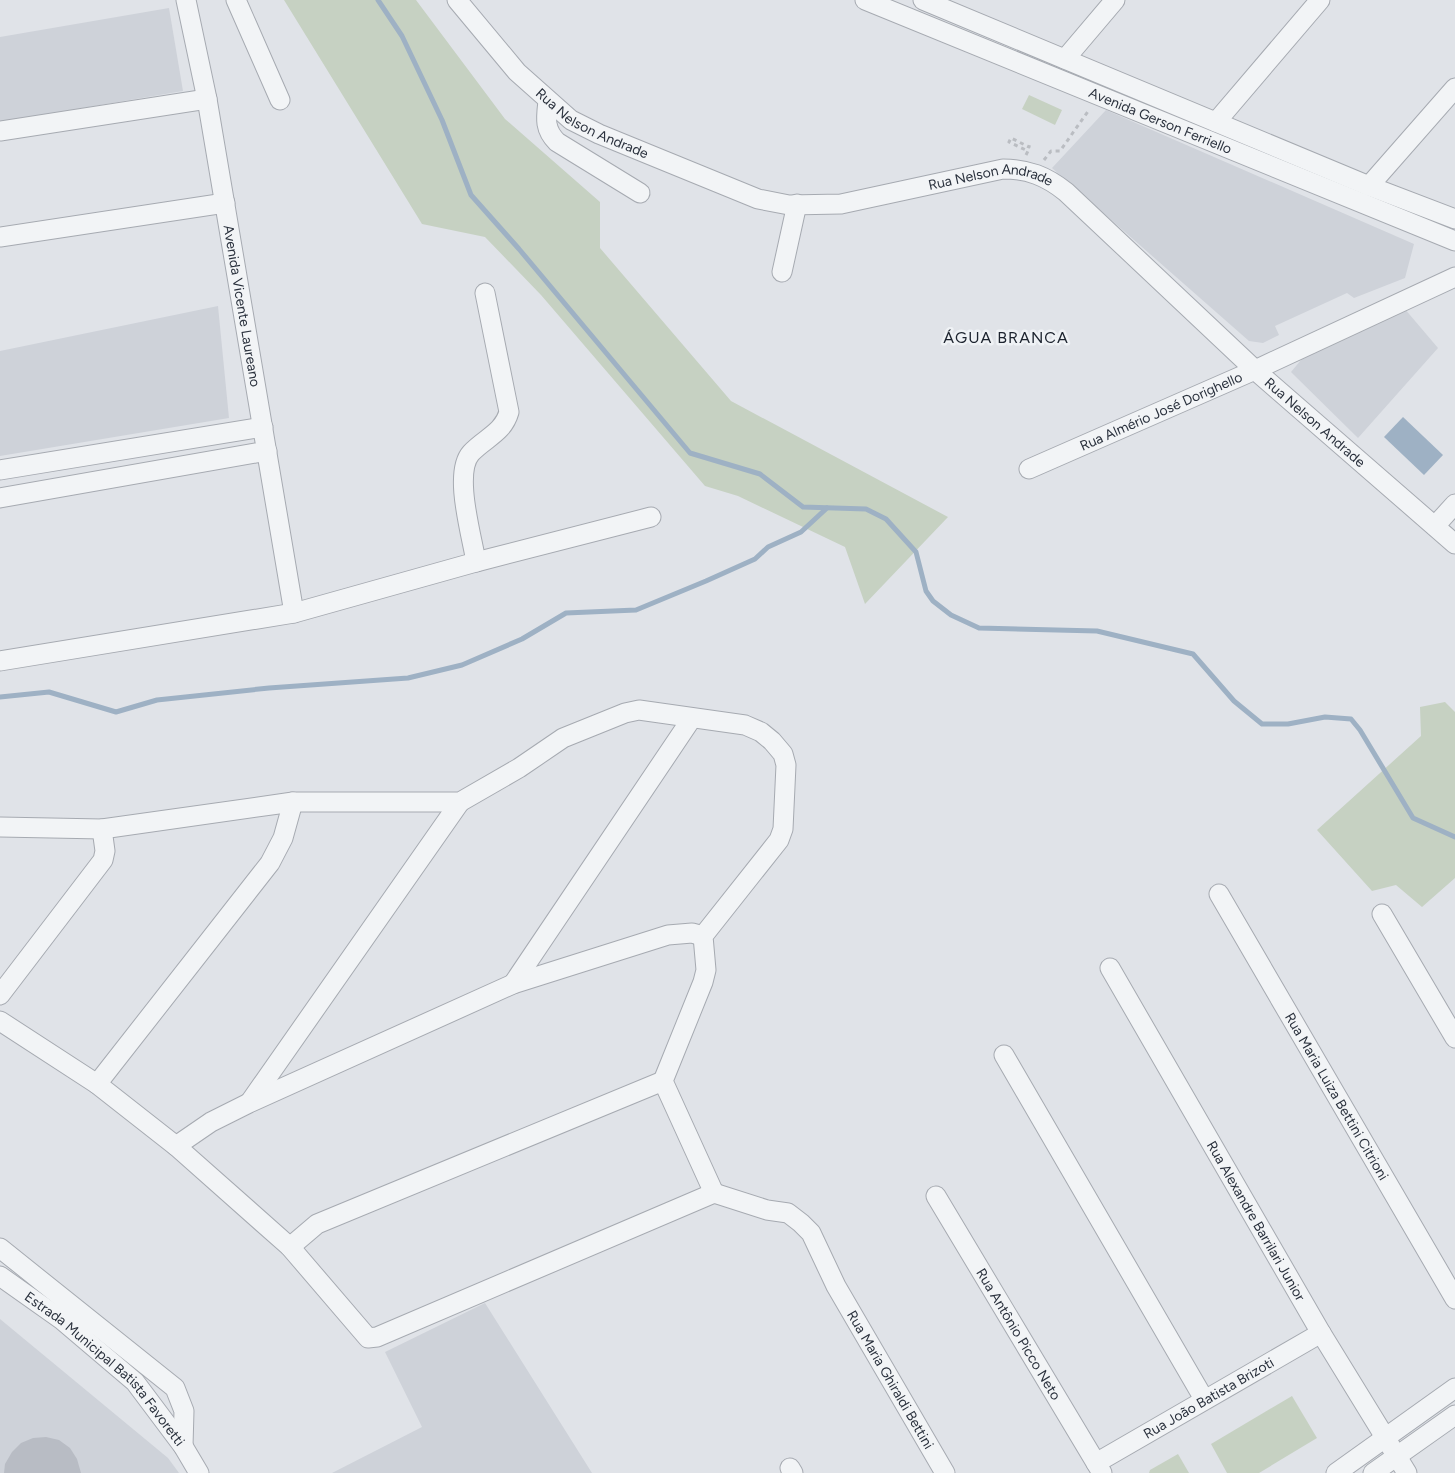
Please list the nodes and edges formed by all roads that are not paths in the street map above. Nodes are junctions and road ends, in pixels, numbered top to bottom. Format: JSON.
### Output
{"nodes":[{"id":1,"x":186,"y":0,"type":"edge"},
{"id":2,"x":236,"y":0,"type":"edge"},
{"id":3,"x":458,"y":0,"type":"edge"},
{"id":4,"x":865,"y":0,"type":"edge"},
{"id":5,"x":923,"y":0,"type":"edge"},
{"id":6,"x":1116,"y":0,"type":"edge"},
{"id":7,"x":1320,"y":0,"type":"edge"},
{"id":8,"x":1065,"y":59,"type":"junction"},
{"id":9,"x":1455,"y":88,"type":"edge"},
{"id":10,"x":207,"y":98,"type":"junction"},
{"id":11,"x":280,"y":100,"type":"dead end"},
{"id":12,"x":548,"y":101,"type":"junction"},
{"id":13,"x":1216,"y":122,"type":"junction"},
{"id":14,"x":0,"y":131,"type":"edge"},
{"id":15,"x":1369,"y":186,"type":"junction"},
{"id":16,"x":640,"y":193,"type":"dead end"},
{"id":17,"x":225,"y":203,"type":"junction"},
{"id":18,"x":797,"y":204,"type":"junction"},
{"id":19,"x":1455,"y":219,"type":"edge"},
{"id":20,"x":0,"y":237,"type":"edge"},
{"id":21,"x":1455,"y":241,"type":"edge"},
{"id":22,"x":782,"y":272,"type":"dead end"},
{"id":23,"x":1455,"y":277,"type":"edge"},
{"id":24,"x":485,"y":293,"type":"dead end"},
{"id":25,"x":1254,"y":370,"type":"junction"},
{"id":26,"x":263,"y":427,"type":"junction"},
{"id":27,"x":267,"y":451,"type":"junction"},
{"id":28,"x":1029,"y":469,"type":"dead end"},
{"id":29,"x":0,"y":470,"type":"edge"},
{"id":30,"x":0,"y":498,"type":"edge"},
{"id":31,"x":1455,"y":504,"type":"edge"},
{"id":32,"x":651,"y":517,"type":"dead end"},
{"id":33,"x":1435,"y":526,"type":"junction"},
{"id":34,"x":1455,"y":544,"type":"edge"},
{"id":35,"x":476,"y":562,"type":"junction"},
{"id":36,"x":294,"y":613,"type":"junction"},
{"id":37,"x":0,"y":661,"type":"edge"},
{"id":38,"x":692,"y":718,"type":"junction"},
{"id":39,"x":293,"y":802,"type":"junction"},
{"id":40,"x":460,"y":802,"type":"junction"},
{"id":41,"x":0,"y":827,"type":"edge"},
{"id":42,"x":102,"y":830,"type":"junction"},
{"id":43,"x":1219,"y":894,"type":"dead end"},
{"id":44,"x":1382,"y":914,"type":"dead end"},
{"id":45,"x":703,"y":936,"type":"junction"},
{"id":46,"x":1110,"y":968,"type":"dead end"},
{"id":47,"x":513,"y":984,"type":"junction"},
{"id":48,"x":2,"y":995,"type":"edge"},
{"id":49,"x":0,"y":1020,"type":"edge"},
{"id":50,"x":1455,"y":1038,"type":"edge"},
{"id":51,"x":1004,"y":1054,"type":"dead end"},
{"id":52,"x":663,"y":1080,"type":"junction"},
{"id":53,"x":97,"y":1084,"type":"junction"},
{"id":54,"x":249,"y":1103,"type":"junction"},
{"id":55,"x":176,"y":1146,"type":"junction"},
{"id":56,"x":714,"y":1193,"type":"junction"},
{"id":57,"x":936,"y":1196,"type":"dead end"},
{"id":58,"x":290,"y":1247,"type":"junction"},
{"id":59,"x":0,"y":1248,"type":"edge"},
{"id":60,"x":0,"y":1276,"type":"edge"},
{"id":61,"x":1455,"y":1299,"type":"edge"},
{"id":62,"x":1321,"y":1333,"type":"junction"},
{"id":63,"x":1455,"y":1388,"type":"edge"},
{"id":64,"x":1204,"y":1399,"type":"junction"},
{"id":65,"x":1455,"y":1415,"type":"edge"},
{"id":66,"x":1384,"y":1437,"type":"junction"},
{"id":67,"x":183,"y":1446,"type":"junction"},
{"id":68,"x":1397,"y":1456,"type":"junction"},
{"id":69,"x":1099,"y":1468,"type":"edge"},
{"id":70,"x":200,"y":1473,"type":"edge"},
{"id":71,"x":945,"y":1473,"type":"edge"},
{"id":72,"x":1336,"y":1473,"type":"edge"},
{"id":73,"x":1373,"y":1473,"type":"edge"},
{"id":74,"x":1407,"y":1473,"type":"edge"}],
"edges":[{"from":1,"to":10,"type":"street","name":"Avenida Vicente Laureano"},
{"from":2,"to":11,"type":"street"},
{"from":3,"to":12,"type":"street","name":"Rua Nelson Andrade"},
{"from":4,"to":21,"type":"street","name":"Avenida Gerson Ferriello"},
{"from":5,"to":8,"type":"street","name":"Avenida Gerson Ferriello"},
{"from":6,"to":8,"type":"street"},
{"from":7,"to":13,"type":"street"},
{"from":8,"to":13,"type":"street","name":"Avenida Gerson Ferriello"},
{"from":9,"to":15,"type":"street"},
{"from":10,"to":14,"type":"street"},
{"from":10,"to":17,"type":"street","name":"Avenida Vicente Laureano"},
{"from":12,"to":16,"type":"street"},
{"from":12,"to":18,"type":"street","name":"Rua Nelson Andrade"},
{"from":13,"to":15,"type":"street","name":"Avenida Gerson Ferriello"},
{"from":15,"to":19,"type":"street","name":"Avenida Gerson Ferriello"},
{"from":17,"to":20,"type":"street"},
{"from":17,"to":26,"type":"street","name":"Avenida Vicente Laureano"},
{"from":18,"to":22,"type":"street"},
{"from":18,"to":25,"type":"street","name":"Rua Nelson Andrade"},
{"from":23,"to":25,"type":"street","name":"Rua Almério José Dorighello"},
{"from":24,"to":35,"type":"street"},
{"from":25,"to":28,"type":"street","name":"Rua Almério José Dorighello"},
{"from":25,"to":33,"type":"street","name":"Rua Nelson Andrade"},
{"from":26,"to":27,"type":"street","name":"Avenida Vicente Laureano"},
{"from":26,"to":29,"type":"street"},
{"from":27,"to":30,"type":"street"},
{"from":27,"to":36,"type":"street","name":"Avenida Vicente Laureano"},
{"from":31,"to":33,"type":"street"},
{"from":32,"to":35,"type":"street"},
{"from":33,"to":34,"type":"street","name":"Rua Nelson Andrade"},
{"from":35,"to":36,"type":"street"},
{"from":36,"to":37,"type":"street"},
{"from":38,"to":40,"type":"street"},
{"from":38,"to":45,"type":"street"},
{"from":38,"to":47,"type":"street"},
{"from":39,"to":40,"type":"street"},
{"from":39,"to":42,"type":"street"},
{"from":39,"to":53,"type":"street"},
{"from":40,"to":54,"type":"street"},
{"from":41,"to":42,"type":"street"},
{"from":42,"to":48,"type":"street"},
{"from":43,"to":61,"type":"street","name":"Rua Maria Luiza Bettini Citrioni"},
{"from":44,"to":50,"type":"street"},
{"from":45,"to":47,"type":"street"},
{"from":45,"to":52,"type":"street"},
{"from":46,"to":62,"type":"street","name":"Rua Alexandre Barrilari Junior"},
{"from":47,"to":54,"type":"street"},
{"from":48,"to":49,"type":"street"},
{"from":49,"to":53,"type":"street"},
{"from":51,"to":64,"type":"street"},
{"from":52,"to":56,"type":"street"},
{"from":52,"to":58,"type":"street"},
{"from":53,"to":55,"type":"street"},
{"from":54,"to":55,"type":"street"},
{"from":55,"to":58,"type":"street"},
{"from":56,"to":58,"type":"street"},
{"from":56,"to":71,"type":"street","name":"Rua Maria Ghiraldi Bettini"},
{"from":57,"to":69,"type":"street","name":"Rua Antônio Picco Neto"},
{"from":59,"to":67,"type":"street"},
{"from":60,"to":67,"type":"street","name":"Estrada Municipal Batista Favoretti"},
{"from":62,"to":64,"type":"street","name":"Rua João Batista Brizoti"},
{"from":62,"to":66,"type":"street","name":"Rua Alexandre Barrilari Junior"},
{"from":63,"to":66,"type":"street"},
{"from":64,"to":69,"type":"street","name":"Rua João Batista Brizoti"},
{"from":65,"to":68,"type":"street"},
{"from":66,"to":68,"type":"street","name":"Rua Alexandre Barrilari Junior"},
{"from":66,"to":72,"type":"street"},
{"from":67,"to":70,"type":"street","name":"Estrada Municipal Batista Favoretti"},
{"from":68,"to":73,"type":"street"},
{"from":68,"to":74,"type":"street","name":"Rua Alexandre Barrilari Junior"}]}
